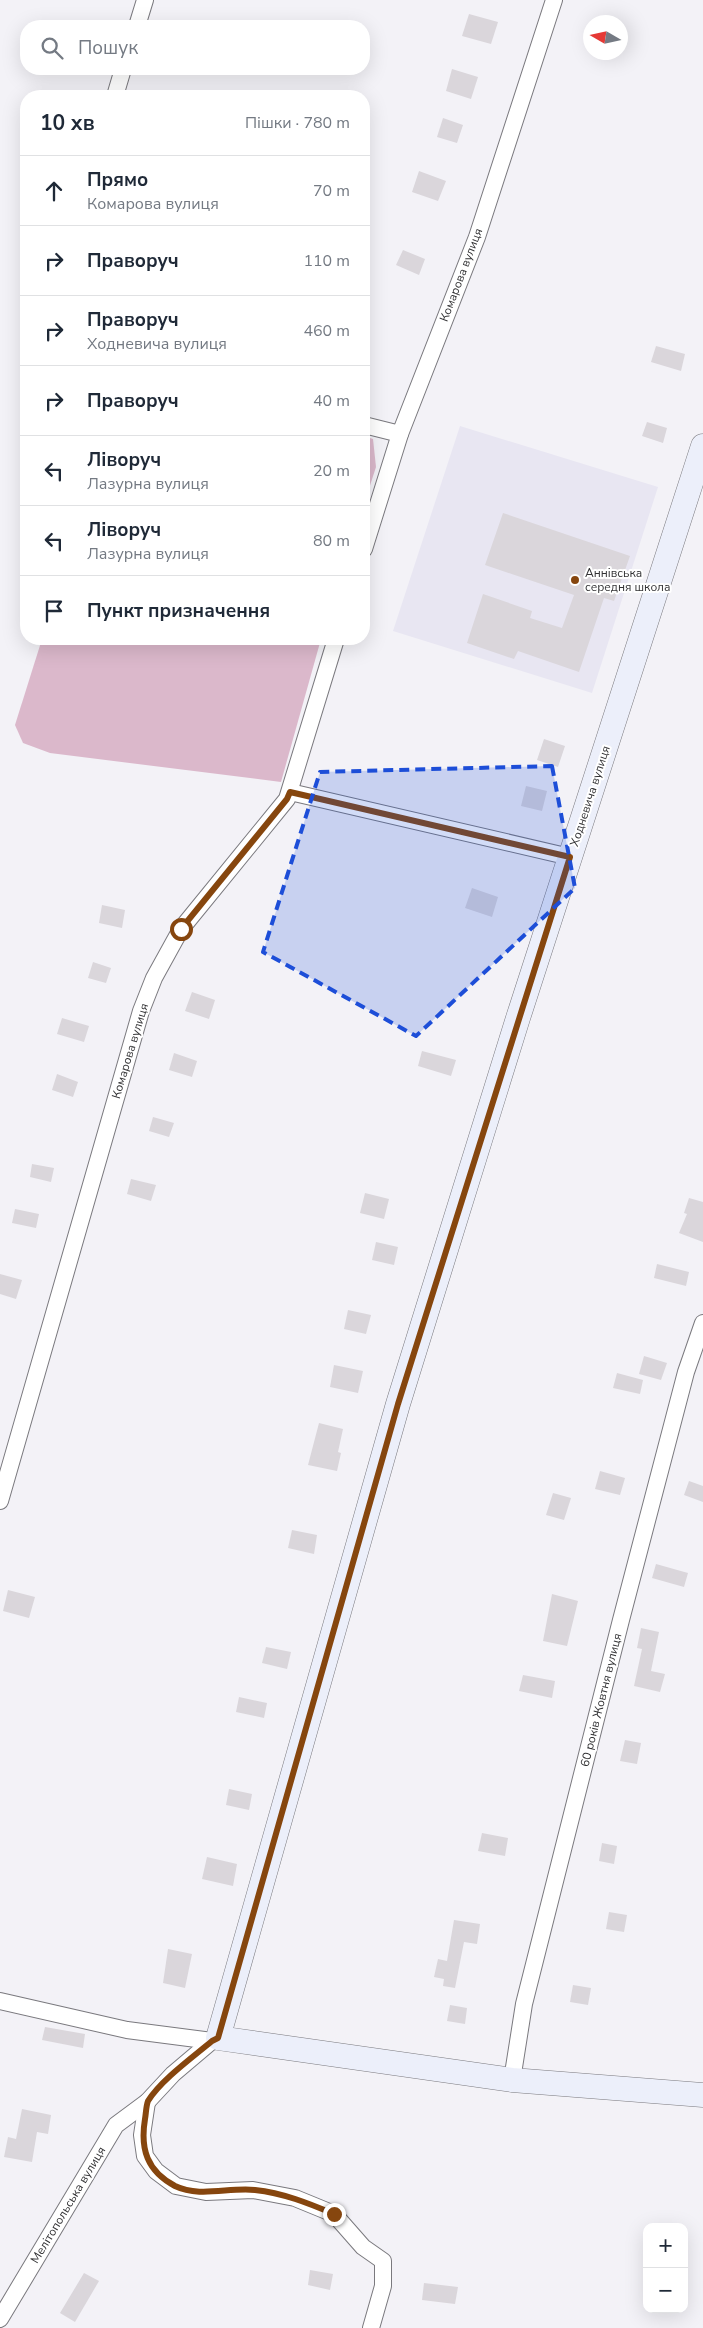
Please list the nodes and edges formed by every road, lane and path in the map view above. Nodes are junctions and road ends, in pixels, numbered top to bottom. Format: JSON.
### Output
{"nodes":[{"id":1,"x":145,"y":0,"type":"edge"},
{"id":2,"x":554,"y":0,"type":"edge"},
{"id":3,"x":139,"y":20,"type":"edge"},
{"id":4,"x":121,"y":75,"type":"edge"},
{"id":5,"x":116,"y":90,"type":"edge"},
{"id":6,"x":370,"y":426,"type":"edge"},
{"id":7,"x":400,"y":434,"type":"junction"},
{"id":8,"x":703,"y":446,"type":"edge"},
{"id":9,"x":370,"y":530,"type":"edge"},
{"id":10,"x":334,"y":645,"type":"edge"},
{"id":11,"x":290,"y":792,"type":"junction"},
{"id":12,"x":570,"y":857,"type":"junction"},
{"id":13,"x":703,"y":1323,"type":"edge"},
{"id":14,"x":0,"y":1501,"type":"edge"},
{"id":15,"x":0,"y":2001,"type":"edge"},
{"id":16,"x":215,"y":2040,"type":"junction"},
{"id":17,"x":512,"y":2080,"type":"junction"},
{"id":18,"x":703,"y":2095,"type":"edge"},
{"id":19,"x":148,"y":2102,"type":"junction"},
{"id":20,"x":0,"y":2319,"type":"edge"},
{"id":21,"x":371,"y":2328,"type":"edge"}],
"edges":[{"from":1,"to":3,"type":"street"},
{"from":2,"to":7,"type":"street","name":"Комарова вулиця"},
{"from":4,"to":5,"type":"street"},
{"from":6,"to":7,"type":"street"},
{"from":7,"to":9,"type":"street","name":"Комарова вулиця"},
{"from":8,"to":12,"type":"main road","name":"Ходневича вулиця"},
{"from":10,"to":11,"type":"street","name":"Комарова вулиця"},
{"from":11,"to":12,"type":"street"},
{"from":11,"to":14,"type":"street","name":"Комарова вулиця"},
{"from":12,"to":16,"type":"main road","name":"Ходневича вулиця"},
{"from":13,"to":17,"type":"street","name":"60 років Жовтня вулиця"},
{"from":15,"to":16,"type":"street"},
{"from":16,"to":17,"type":"main road"},
{"from":16,"to":19,"type":"street","name":"Мелітопольська вулиця"},
{"from":17,"to":18,"type":"main road"},
{"from":19,"to":20,"type":"street","name":"Мелітопольська вулиця"},
{"from":19,"to":21,"type":"street"}]}
